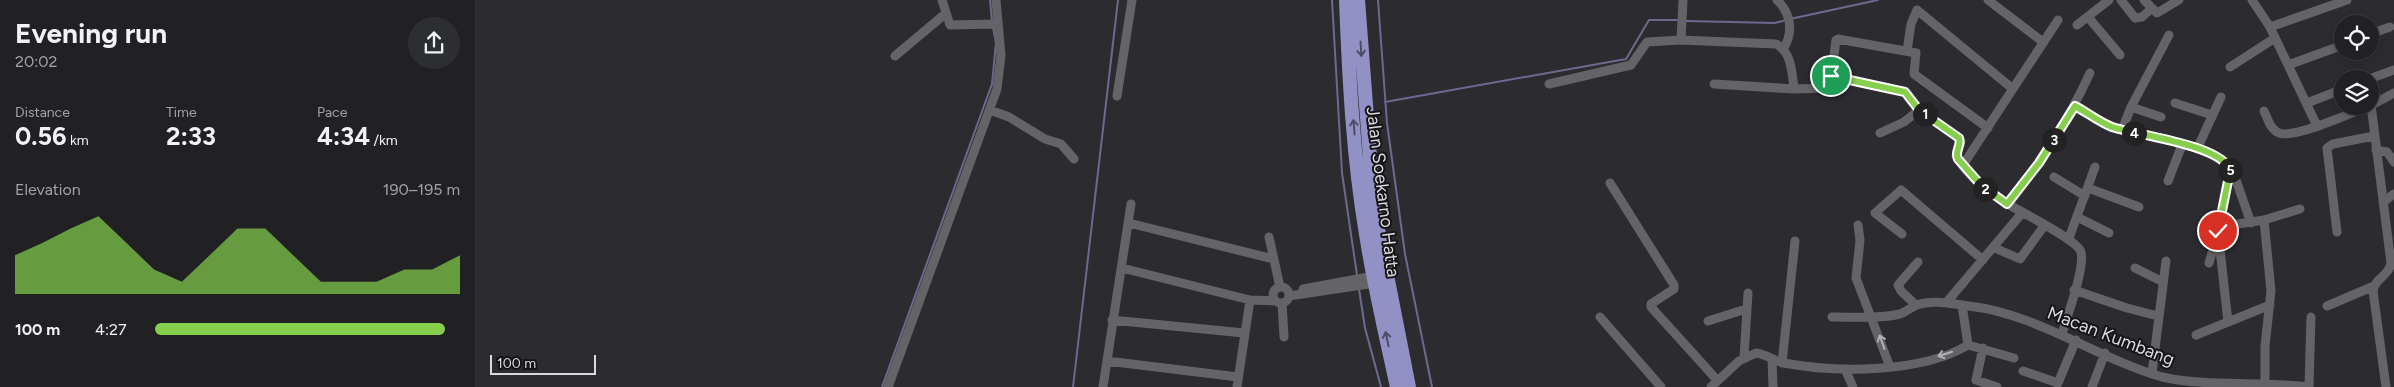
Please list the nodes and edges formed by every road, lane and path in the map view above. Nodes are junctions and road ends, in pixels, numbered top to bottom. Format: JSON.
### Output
{"nodes":[{"id":1,"x":942,"y":0,"type":"edge"},
{"id":2,"x":996,"y":0,"type":"edge"},
{"id":3,"x":1132,"y":0,"type":"edge"},
{"id":4,"x":1346,"y":0,"type":"edge"},
{"id":5,"x":1358,"y":0,"type":"edge"},
{"id":6,"x":1683,"y":0,"type":"edge"},
{"id":7,"x":1777,"y":0,"type":"edge"},
{"id":8,"x":1988,"y":0,"type":"edge"},
{"id":9,"x":2109,"y":0,"type":"edge"},
{"id":10,"x":2121,"y":0,"type":"edge"},
{"id":11,"x":2144,"y":0,"type":"edge"},
{"id":12,"x":2179,"y":0,"type":"edge"},
{"id":13,"x":2252,"y":0,"type":"edge"},
{"id":14,"x":2347,"y":0,"type":"edge"},
{"id":15,"x":2151,"y":9,"type":"junction"},
{"id":16,"x":945,"y":14,"type":"junction"},
{"id":17,"x":2088,"y":17,"type":"junction"},
{"id":18,"x":2058,"y":20,"type":"dead end"},
{"id":19,"x":997,"y":24,"type":"junction"},
{"id":20,"x":2077,"y":25,"type":"dead end"},
{"id":21,"x":2270,"y":27,"type":"junction"},
{"id":22,"x":2390,"y":27,"type":"dead end"},
{"id":23,"x":2379,"y":31,"type":"edge"},
{"id":24,"x":2169,"y":36,"type":"dead end"},
{"id":25,"x":2275,"y":38,"type":"junction"},
{"id":26,"x":1681,"y":40,"type":"junction"},
{"id":27,"x":2043,"y":42,"type":"junction"},
{"id":28,"x":2334,"y":48,"type":"edge"},
{"id":29,"x":1783,"y":49,"type":"junction"},
{"id":30,"x":1907,"y":51,"type":"junction"},
{"id":31,"x":2120,"y":55,"type":"dead end"},
{"id":32,"x":895,"y":56,"type":"dead end"},
{"id":33,"x":2288,"y":65,"type":"junction"},
{"id":34,"x":2230,"y":67,"type":"dead end"},
{"id":35,"x":2394,"y":70,"type":"edge"},
{"id":36,"x":2090,"y":73,"type":"dead end"},
{"id":37,"x":2379,"y":75,"type":"edge"},
{"id":38,"x":1831,"y":76,"type":"junction"},
{"id":39,"x":1549,"y":84,"type":"dead end"},
{"id":40,"x":1714,"y":84,"type":"dead end"},
{"id":41,"x":1794,"y":89,"type":"junction"},
{"id":42,"x":2013,"y":89,"type":"junction"},
{"id":43,"x":2334,"y":92,"type":"edge"},
{"id":44,"x":2394,"y":93,"type":"edge"},
{"id":45,"x":1117,"y":96,"type":"dead end"},
{"id":46,"x":2221,"y":97,"type":"dead end"},
{"id":47,"x":2379,"y":101,"type":"edge"},
{"id":48,"x":2175,"y":103,"type":"dead end"},
{"id":49,"x":2307,"y":103,"type":"junction"},
{"id":50,"x":2075,"y":106,"type":"junction"},
{"id":51,"x":2131,"y":107,"type":"junction"},
{"id":52,"x":990,"y":110,"type":"junction"},
{"id":53,"x":1919,"y":110,"type":"junction"},
{"id":54,"x":2264,"y":111,"type":"dead end"},
{"id":55,"x":2212,"y":115,"type":"junction"},
{"id":56,"x":2346,"y":115,"type":"edge"},
{"id":57,"x":2371,"y":115,"type":"edge"},
{"id":58,"x":2161,"y":117,"type":"dead end"},
{"id":59,"x":2317,"y":126,"type":"junction"},
{"id":60,"x":1988,"y":128,"type":"junction"},
{"id":61,"x":2122,"y":130,"type":"junction"},
{"id":62,"x":1880,"y":133,"type":"dead end"},
{"id":63,"x":2374,"y":136,"type":"junction"},
{"id":64,"x":2182,"y":144,"type":"junction"},
{"id":65,"x":2197,"y":149,"type":"junction"},
{"id":66,"x":2376,"y":150,"type":"junction"},
{"id":67,"x":1074,"y":158,"type":"dead end"},
{"id":68,"x":1363,"y":160,"type":"junction"},
{"id":69,"x":1961,"y":162,"type":"junction"},
{"id":70,"x":2394,"y":162,"type":"edge"},
{"id":71,"x":2095,"y":167,"type":"dead end"},
{"id":72,"x":2230,"y":173,"type":"junction"},
{"id":73,"x":2054,"y":177,"type":"dead end"},
{"id":74,"x":2168,"y":181,"type":"dead end"},
{"id":75,"x":1610,"y":183,"type":"dead end"},
{"id":76,"x":2086,"y":192,"type":"junction"},
{"id":77,"x":2394,"y":194,"type":"edge"},
{"id":78,"x":2383,"y":202,"type":"junction"},
{"id":79,"x":1131,"y":204,"type":"dead end"},
{"id":80,"x":2007,"y":204,"type":"junction"},
{"id":81,"x":2139,"y":207,"type":"dead end"},
{"id":82,"x":2300,"y":209,"type":"dead end"},
{"id":83,"x":2022,"y":213,"type":"junction"},
{"id":84,"x":2077,"y":217,"type":"junction"},
{"id":85,"x":2264,"y":220,"type":"junction"},
{"id":86,"x":1129,"y":223,"type":"junction"},
{"id":87,"x":2251,"y":223,"type":"junction"},
{"id":88,"x":1858,"y":225,"type":"dead end"},
{"id":89,"x":2044,"y":226,"type":"junction"},
{"id":90,"x":2218,"y":231,"type":"junction"},
{"id":91,"x":2337,"y":232,"type":"dead end"},
{"id":92,"x":2109,"y":233,"type":"dead end"},
{"id":93,"x":1902,"y":234,"type":"dead end"},
{"id":94,"x":1269,"y":237,"type":"dead end"},
{"id":95,"x":2069,"y":238,"type":"junction"},
{"id":96,"x":1795,"y":241,"type":"dead end"},
{"id":97,"x":1995,"y":248,"type":"junction"},
{"id":98,"x":1273,"y":259,"type":"junction"},
{"id":99,"x":1983,"y":260,"type":"junction"},
{"id":100,"x":2166,"y":260,"type":"dead end"},
{"id":101,"x":1918,"y":262,"type":"dead end"},
{"id":102,"x":2209,"y":263,"type":"dead end"},
{"id":103,"x":2392,"y":265,"type":"edge"},
{"id":104,"x":1122,"y":268,"type":"junction"},
{"id":105,"x":2135,"y":268,"type":"dead end"},
{"id":106,"x":1370,"y":281,"type":"junction"},
{"id":107,"x":2163,"y":282,"type":"junction"},
{"id":108,"x":2374,"y":286,"type":"junction"},
{"id":109,"x":2074,"y":290,"type":"junction"},
{"id":110,"x":1748,"y":293,"type":"dead end"},
{"id":111,"x":1283,"y":296,"type":"junction"},
{"id":112,"x":1250,"y":300,"type":"junction"},
{"id":113,"x":1946,"y":303,"type":"junction"},
{"id":114,"x":1916,"y":305,"type":"junction"},
{"id":115,"x":1962,"y":305,"type":"junction"},
{"id":116,"x":2270,"y":305,"type":"junction"},
{"id":117,"x":2327,"y":306,"type":"dead end"},
{"id":118,"x":1746,"y":309,"type":"junction"},
{"id":119,"x":2158,"y":316,"type":"junction"},
{"id":120,"x":1600,"y":317,"type":"dead end"},
{"id":121,"x":1832,"y":317,"type":"dead end"},
{"id":122,"x":1873,"y":317,"type":"junction"},
{"id":123,"x":2311,"y":317,"type":"dead end"},
{"id":124,"x":1112,"y":320,"type":"junction"},
{"id":125,"x":1707,"y":321,"type":"dead end"},
{"id":126,"x":2228,"y":322,"type":"junction"},
{"id":127,"x":1244,"y":333,"type":"junction"},
{"id":128,"x":2061,"y":334,"type":"junction"},
{"id":129,"x":2196,"y":335,"type":"dead end"},
{"id":130,"x":1284,"y":337,"type":"dead end"},
{"id":131,"x":2076,"y":340,"type":"junction"},
{"id":132,"x":1969,"y":345,"type":"junction"},
{"id":133,"x":1983,"y":348,"type":"junction"},
{"id":134,"x":2105,"y":353,"type":"junction"},
{"id":135,"x":1744,"y":358,"type":"junction"},
{"id":136,"x":2014,"y":358,"type":"dead end"},
{"id":137,"x":1772,"y":359,"type":"junction"},
{"id":138,"x":1107,"y":361,"type":"junction"},
{"id":139,"x":1781,"y":363,"type":"junction"},
{"id":140,"x":1890,"y":367,"type":"junction"},
{"id":141,"x":1845,"y":369,"type":"junction"},
{"id":142,"x":2023,"y":371,"type":"dead end"},
{"id":143,"x":2152,"y":373,"type":"junction"},
{"id":144,"x":1238,"y":377,"type":"junction"},
{"id":145,"x":2168,"y":383,"type":"edge"},
{"id":146,"x":2265,"y":383,"type":"junction"},
{"id":147,"x":1714,"y":384,"type":"edge"},
{"id":148,"x":2199,"y":384,"type":"edge"},
{"id":149,"x":2057,"y":385,"type":"edge"},
{"id":150,"x":2246,"y":385,"type":"edge"},
{"id":151,"x":888,"y":387,"type":"edge"},
{"id":152,"x":1103,"y":387,"type":"edge"},
{"id":153,"x":1237,"y":387,"type":"edge"},
{"id":154,"x":1397,"y":387,"type":"edge"},
{"id":155,"x":1409,"y":387,"type":"edge"},
{"id":156,"x":1661,"y":387,"type":"edge"},
{"id":157,"x":1773,"y":387,"type":"edge"},
{"id":158,"x":1853,"y":387,"type":"edge"},
{"id":159,"x":1997,"y":387,"type":"edge"},
{"id":160,"x":2092,"y":387,"type":"edge"},
{"id":161,"x":2309,"y":387,"type":"edge"},
{"id":162,"x":2386,"y":387,"type":"edge"}],
"edges":[{"from":1,"to":16,"type":"street"},
{"from":2,"to":19,"type":"street"},
{"from":3,"to":45,"type":"street"},
{"from":68,"to":4,"type":"highway","name":"Jalan Soekarno Hatta","one_way":true},
{"from":5,"to":68,"type":"highway","name":"Jalan Soekarno Hatta","one_way":true},
{"from":6,"to":26,"type":"street"},
{"from":7,"to":29,"type":"street"},
{"from":8,"to":27,"type":"street"},
{"from":9,"to":17,"type":"street"},
{"from":10,"to":15,"type":"street"},
{"from":11,"to":15,"type":"street"},
{"from":12,"to":15,"type":"street"},
{"from":13,"to":21,"type":"street"},
{"from":14,"to":21,"type":"street"},
{"from":16,"to":19,"type":"street"},
{"from":16,"to":32,"type":"street"},
{"from":17,"to":20,"type":"street"},
{"from":17,"to":31,"type":"street"},
{"from":18,"to":27,"type":"street"},
{"from":19,"to":52,"type":"street"},
{"from":21,"to":25,"type":"street"},
{"from":22,"to":23,"type":"street"},
{"from":24,"to":51,"type":"street"},
{"from":25,"to":33,"type":"street"},
{"from":25,"to":34,"type":"street"},
{"from":26,"to":29,"type":"street"},
{"from":26,"to":39,"type":"street"},
{"from":27,"to":42,"type":"street"},
{"from":28,"to":33,"type":"street"},
{"from":29,"to":41,"type":"street"},
{"from":30,"to":38,"type":"street"},
{"from":30,"to":42,"type":"street"},
{"from":30,"to":60,"type":"street"},
{"from":33,"to":49,"type":"street"},
{"from":35,"to":37,"type":"street"},
{"from":36,"to":50,"type":"street"},
{"from":38,"to":41,"type":"street"},
{"from":38,"to":53,"type":"street"},
{"from":40,"to":41,"type":"street"},
{"from":42,"to":60,"type":"street"},
{"from":43,"to":49,"type":"street"},
{"from":44,"to":47,"type":"street"},
{"from":46,"to":55,"type":"street"},
{"from":48,"to":55,"type":"street"},
{"from":49,"to":59,"type":"street"},
{"from":50,"to":61,"type":"street"},
{"from":50,"to":80,"type":"street"},
{"from":51,"to":58,"type":"street"},
{"from":51,"to":61,"type":"street"},
{"from":52,"to":67,"type":"street"},
{"from":52,"to":151,"type":"street"},
{"from":53,"to":62,"type":"street"},
{"from":53,"to":69,"type":"street"},
{"from":54,"to":59,"type":"street"},
{"from":55,"to":65,"type":"street"},
{"from":56,"to":59,"type":"street"},
{"from":57,"to":63,"type":"street"},
{"from":60,"to":69,"type":"street"},
{"from":61,"to":64,"type":"street"},
{"from":63,"to":66,"type":"street"},
{"from":63,"to":91,"type":"street"},
{"from":64,"to":65,"type":"street"},
{"from":64,"to":74,"type":"street"},
{"from":65,"to":72,"type":"street"},
{"from":66,"to":70,"type":"street"},
{"from":66,"to":78,"type":"street"},
{"from":68,"to":106,"type":"highway","name":"Jalan Soekarno Hatta"},
{"from":68,"to":155,"type":"highway","name":"Jalan Soekarno Hatta"},
{"from":69,"to":80,"type":"street"},
{"from":71,"to":76,"type":"street"},
{"from":72,"to":87,"type":"street"},
{"from":72,"to":90,"type":"street"},
{"from":73,"to":76,"type":"street"},
{"from":75,"to":147,"type":"street"},
{"from":76,"to":81,"type":"street"},
{"from":76,"to":84,"type":"street"},
{"from":77,"to":78,"type":"street"},
{"from":78,"to":103,"type":"street"},
{"from":79,"to":86,"type":"street"},
{"from":80,"to":83,"type":"street"},
{"from":82,"to":85,"type":"street"},
{"from":83,"to":89,"type":"street"},
{"from":83,"to":97,"type":"street"},
{"from":84,"to":92,"type":"street"},
{"from":84,"to":95,"type":"street"},
{"from":85,"to":87,"type":"street"},
{"from":85,"to":116,"type":"street"},
{"from":86,"to":98,"type":"street"},
{"from":86,"to":104,"type":"street"},
{"from":87,"to":90,"type":"street"},
{"from":88,"to":122,"type":"street"},
{"from":89,"to":95,"type":"street"},
{"from":89,"to":97,"type":"street"},
{"from":90,"to":102,"type":"street"},
{"from":90,"to":126,"type":"street"},
{"from":93,"to":99,"type":"street"},
{"from":94,"to":98,"type":"street"},
{"from":95,"to":109,"type":"street"},
{"from":96,"to":139,"type":"street"},
{"from":97,"to":99,"type":"street"},
{"from":98,"to":111,"type":"street"},
{"from":99,"to":113,"type":"street"},
{"from":100,"to":107,"type":"street"},
{"from":101,"to":114,"type":"street"},
{"from":103,"to":108,"type":"street"},
{"from":104,"to":112,"type":"street"},
{"from":104,"to":124,"type":"street"},
{"from":105,"to":107,"type":"street"},
{"from":106,"to":111,"type":"street"},
{"from":154,"to":106,"type":"highway","name":"Jalan Soekarno Hatta","one_way":true},
{"from":107,"to":119,"type":"street"},
{"from":108,"to":117,"type":"street"},
{"from":108,"to":162,"type":"street"},
{"from":109,"to":119,"type":"street"},
{"from":109,"to":128,"type":"street"},
{"from":110,"to":118,"type":"street"},
{"from":111,"to":112,"type":"street"},
{"from":111,"to":130,"type":"street"},
{"from":112,"to":127,"type":"street"},
{"from":113,"to":114,"type":"street","name":"Macan Kumbang"},
{"from":113,"to":115,"type":"street","name":"Macan Kumbang"},
{"from":114,"to":122,"type":"street","name":"Macan Kumbang"},
{"from":115,"to":128,"type":"street","name":"Macan Kumbang"},
{"from":115,"to":132,"type":"street"},
{"from":116,"to":126,"type":"street"},
{"from":116,"to":146,"type":"street"},
{"from":118,"to":125,"type":"street"},
{"from":118,"to":135,"type":"street"},
{"from":119,"to":143,"type":"street"},
{"from":120,"to":156,"type":"street"},
{"from":121,"to":122,"type":"street","name":"Macan Kumbang"},
{"from":140,"to":122,"type":"street","one_way":true},
{"from":123,"to":161,"type":"street"},
{"from":124,"to":127,"type":"street"},
{"from":124,"to":138,"type":"street"},
{"from":126,"to":129,"type":"street"},
{"from":127,"to":144,"type":"street"},
{"from":128,"to":131,"type":"street","name":"Macan Kumbang"},
{"from":131,"to":134,"type":"street","name":"Macan Kumbang"},
{"from":131,"to":149,"type":"street"},
{"from":132,"to":133,"type":"street"},
{"from":132,"to":140,"type":"street","one_way":true},
{"from":133,"to":136,"type":"street"},
{"from":133,"to":159,"type":"street"},
{"from":134,"to":143,"type":"street","name":"Macan Kumbang"},
{"from":134,"to":160,"type":"street"},
{"from":135,"to":137,"type":"street"},
{"from":135,"to":147,"type":"street"},
{"from":137,"to":139,"type":"street"},
{"from":137,"to":157,"type":"street"},
{"from":138,"to":144,"type":"street"},
{"from":138,"to":152,"type":"street"},
{"from":139,"to":141,"type":"street"},
{"from":140,"to":141,"type":"street"},
{"from":141,"to":158,"type":"street"},
{"from":142,"to":149,"type":"street"},
{"from":143,"to":145,"type":"street","name":"Macan Kumbang"},
{"from":144,"to":153,"type":"street"},
{"from":145,"to":148,"type":"street","name":"Macan Kumbang"},
{"from":146,"to":150,"type":"street","name":"Macan Kumbang"},
{"from":146,"to":161,"type":"street","name":"Macan Kumbang"},
{"from":148,"to":150,"type":"street","name":"Macan Kumbang"}]}
